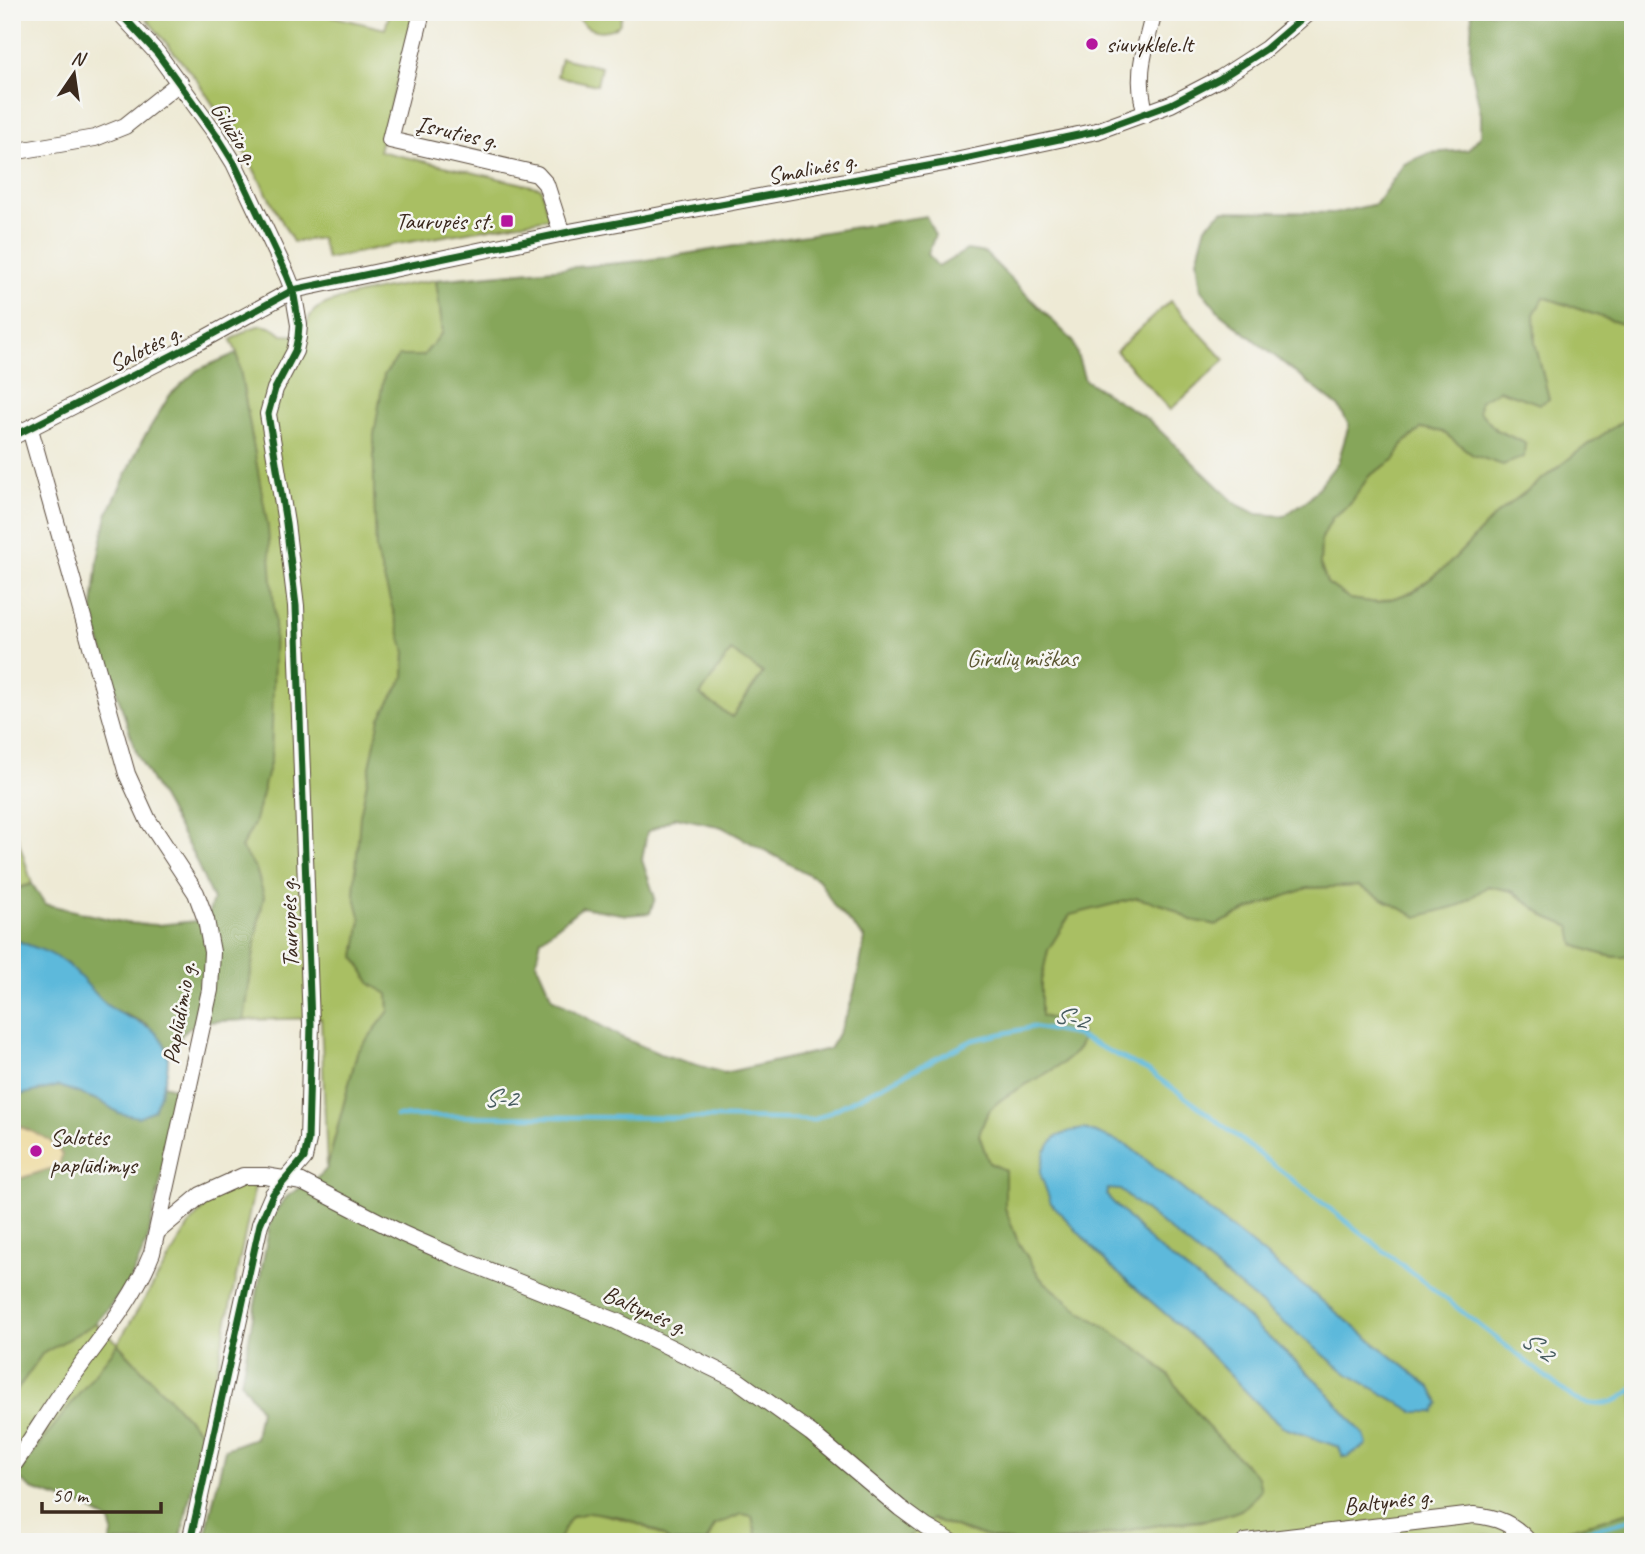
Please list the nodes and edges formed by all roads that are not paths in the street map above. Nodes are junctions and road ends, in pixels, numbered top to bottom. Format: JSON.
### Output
{"nodes":[{"id":1,"x":119,"y":12,"type":"edge"},
{"id":2,"x":422,"y":12,"type":"edge"},
{"id":3,"x":1154,"y":12,"type":"edge"},
{"id":4,"x":1309,"y":12,"type":"edge"},
{"id":5,"x":180,"y":82,"type":"junction"},
{"id":6,"x":1146,"y":114,"type":"junction"},
{"id":7,"x":12,"y":152,"type":"edge"},
{"id":8,"x":562,"y":234,"type":"junction"},
{"id":9,"x":293,"y":290,"type":"junction"},
{"id":10,"x":30,"y":429,"type":"junction"},
{"id":11,"x":12,"y":437,"type":"edge"},
{"id":12,"x":286,"y":1179,"type":"junction"},
{"id":13,"x":158,"y":1231,"type":"junction"},
{"id":14,"x":12,"y":1467,"type":"edge"},
{"id":15,"x":190,"y":1542,"type":"edge"},
{"id":16,"x":952,"y":1542,"type":"edge"},
{"id":17,"x":1245,"y":1542,"type":"edge"},
{"id":18,"x":1530,"y":1542,"type":"edge"}],
"edges":[{"from":1,"to":5,"type":"street","name":"Gilužio g."},
{"from":2,"to":8,"type":"street","name":"Įsruties g."},
{"from":3,"to":6,"type":"street"},
{"from":4,"to":6,"type":"street","name":"Smalinės g."},
{"from":5,"to":7,"type":"street"},
{"from":5,"to":9,"type":"street","name":"Gilužio g."},
{"from":6,"to":8,"type":"street","name":"Smalinės g."},
{"from":8,"to":9,"type":"street","name":"Smalinės g."},
{"from":9,"to":10,"type":"street","name":"Salotės g."},
{"from":9,"to":12,"type":"street","name":"Taurupės g."},
{"from":10,"to":11,"type":"street","name":"Salotės g."},
{"from":10,"to":13,"type":"street","name":"Paplūdimio g."},
{"from":12,"to":13,"type":"street","name":"Baltynės g."},
{"from":12,"to":15,"type":"street","name":"Taurupės g."},
{"from":12,"to":16,"type":"street","name":"Baltynės g."},
{"from":13,"to":14,"type":"street","name":"Paplūdimio g."},
{"from":17,"to":18,"type":"street","name":"Baltynės g."}]}
